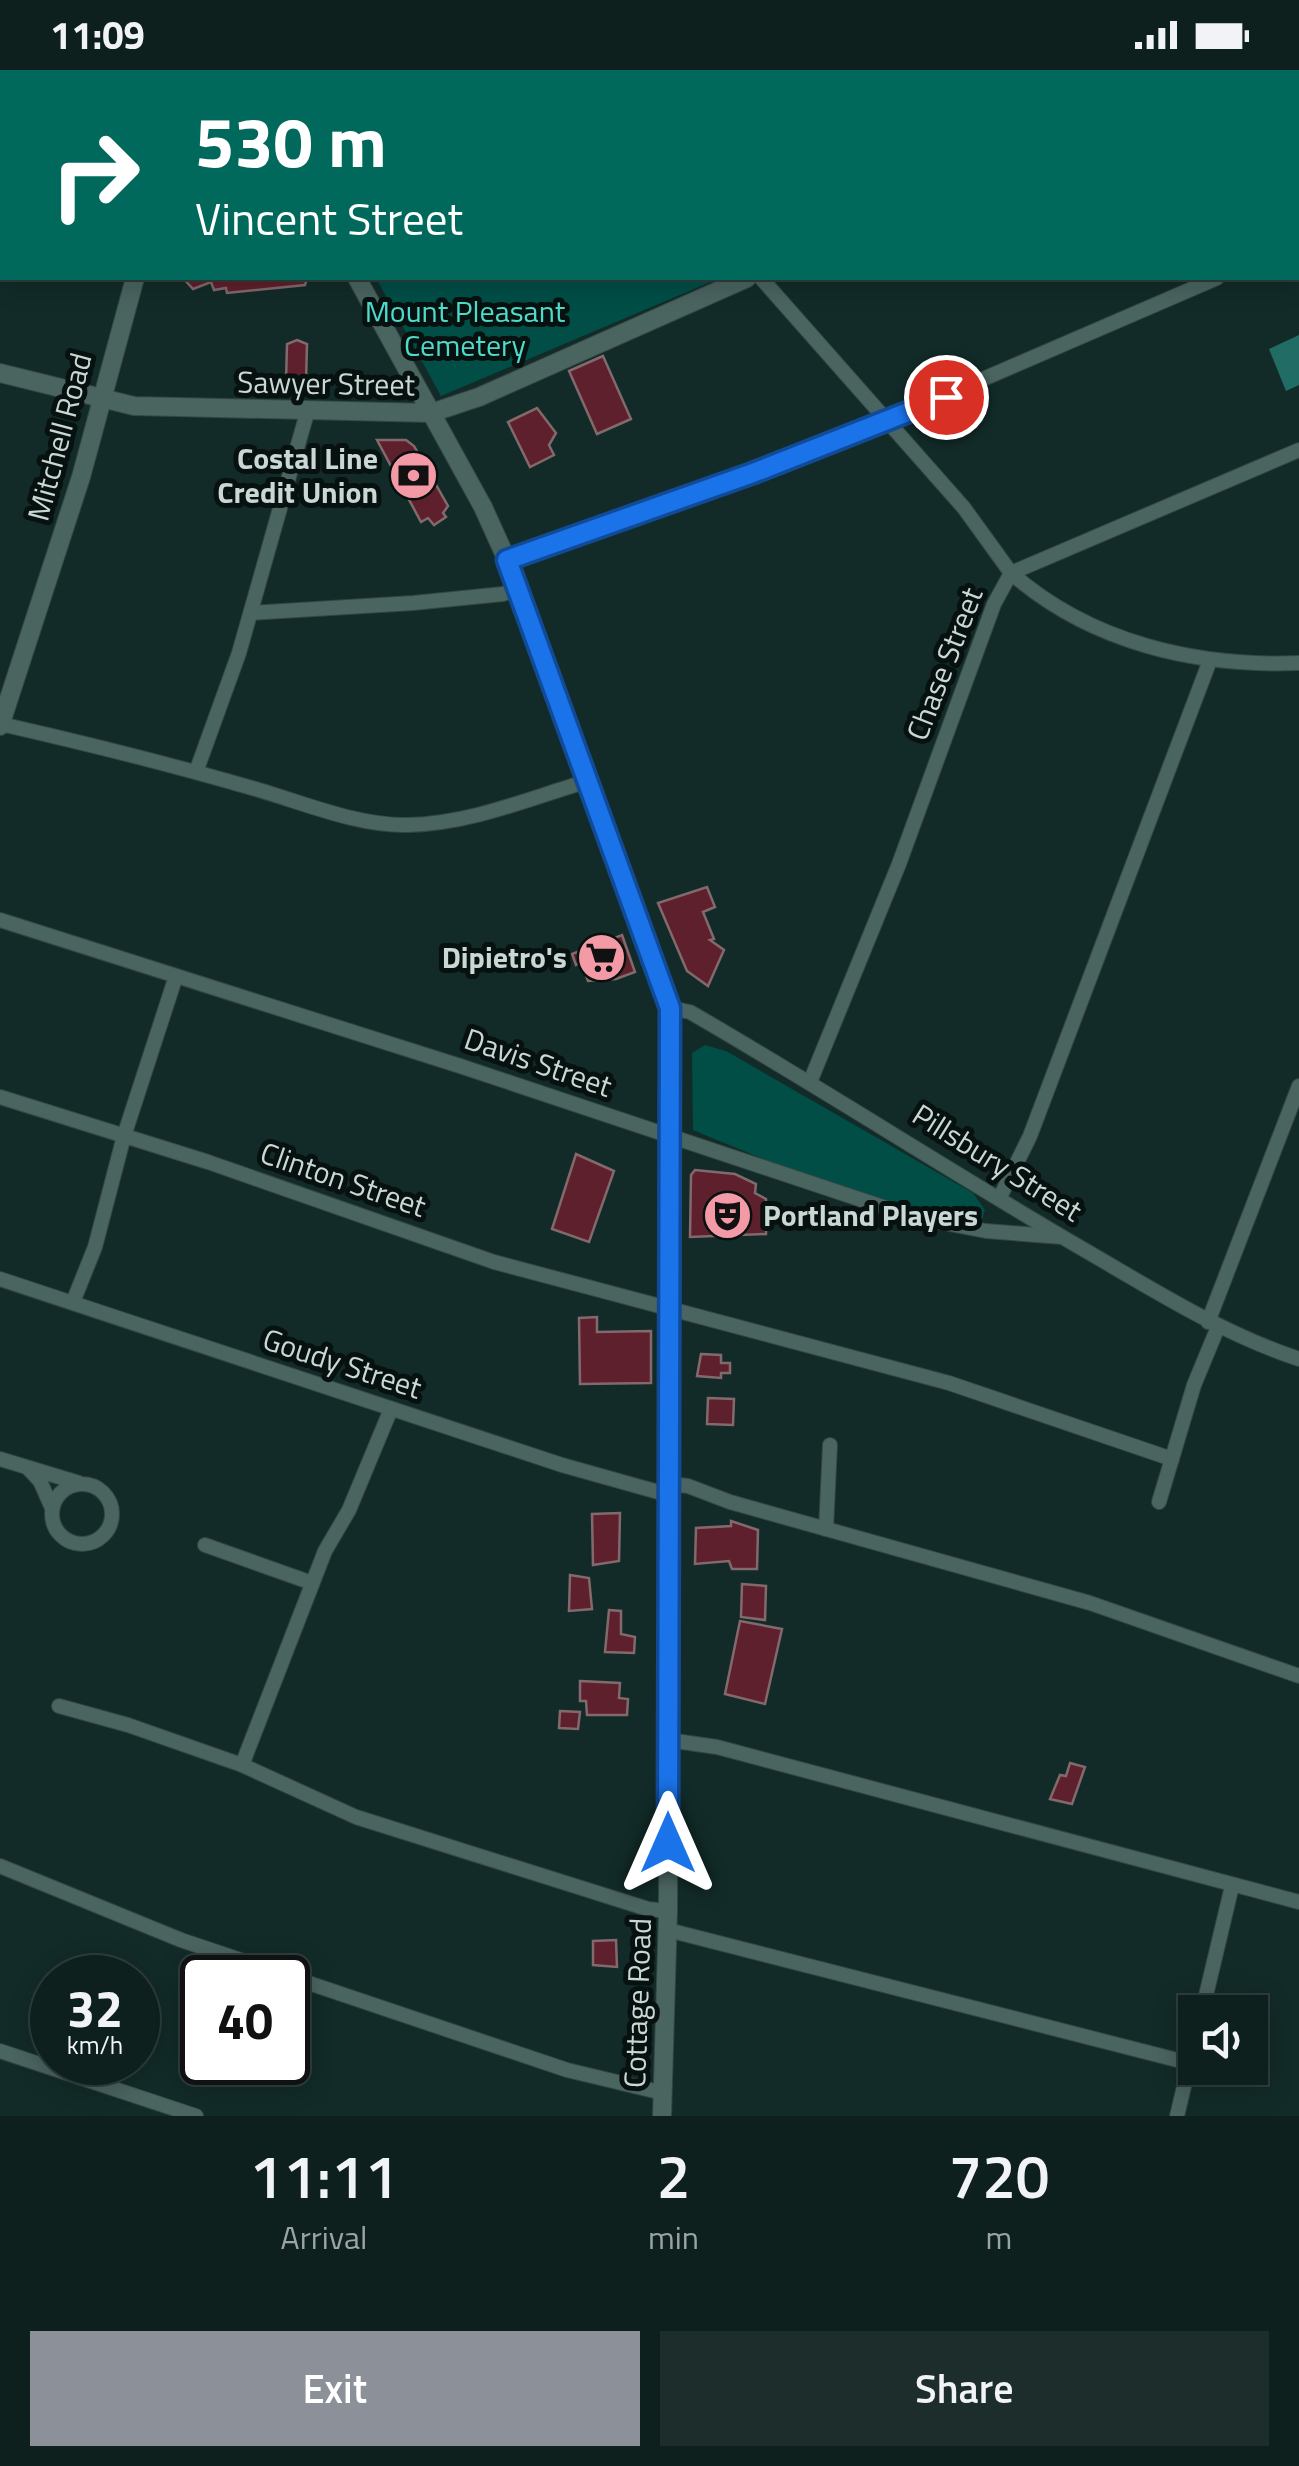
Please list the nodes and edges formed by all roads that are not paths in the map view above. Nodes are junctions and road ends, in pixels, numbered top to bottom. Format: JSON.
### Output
{"nodes":[{"id":1,"x":134,"y":280,"type":"edge"},
{"id":2,"x":358,"y":280,"type":"edge"},
{"id":3,"x":742,"y":280,"type":"edge"},
{"id":4,"x":762,"y":280,"type":"edge"},
{"id":5,"x":1212,"y":280,"type":"edge"},
{"id":6,"x":0,"y":373,"type":"edge"},
{"id":7,"x":102,"y":398,"type":"junction"},
{"id":8,"x":307,"y":412,"type":"junction"},
{"id":9,"x":431,"y":413,"type":"junction"},
{"id":10,"x":886,"y":421,"type":"junction"},
{"id":11,"x":1299,"y":450,"type":"edge"},
{"id":12,"x":507,"y":560,"type":"junction"},
{"id":13,"x":1011,"y":574,"type":"junction"},
{"id":14,"x":518,"y":588,"type":"junction"},
{"id":15,"x":251,"y":614,"type":"junction"},
{"id":16,"x":1209,"y":663,"type":"junction"},
{"id":17,"x":1299,"y":663,"type":"edge"},
{"id":18,"x":0,"y":725,"type":"edge"},
{"id":19,"x":196,"y":772,"type":"junction"},
{"id":20,"x":585,"y":782,"type":"junction"},
{"id":21,"x":0,"y":920,"type":"edge"},
{"id":22,"x":176,"y":976,"type":"junction"},
{"id":23,"x":670,"y":1008,"type":"junction"},
{"id":24,"x":810,"y":1082,"type":"junction"},
{"id":25,"x":1299,"y":1086,"type":"edge"},
{"id":26,"x":0,"y":1097,"type":"edge"},
{"id":27,"x":124,"y":1136,"type":"junction"},
{"id":28,"x":672,"y":1138,"type":"junction"},
{"id":29,"x":999,"y":1200,"type":"junction"},
{"id":30,"x":1062,"y":1237,"type":"junction"},
{"id":31,"x":0,"y":1279,"type":"edge"},
{"id":32,"x":73,"y":1302,"type":"junction"},
{"id":33,"x":670,"y":1310,"type":"junction"},
{"id":34,"x":1213,"y":1324,"type":"junction"},
{"id":35,"x":1299,"y":1359,"type":"edge"},
{"id":36,"x":391,"y":1410,"type":"junction"},
{"id":37,"x":830,"y":1446,"type":"dead end"},
{"id":38,"x":1172,"y":1459,"type":"junction"},
{"id":39,"x":0,"y":1460,"type":"edge"},
{"id":40,"x":28,"y":1468,"type":"junction"},
{"id":41,"x":80,"y":1483,"type":"junction"},
{"id":42,"x":669,"y":1490,"type":"junction"},
{"id":43,"x":1159,"y":1502,"type":"dead end"},
{"id":44,"x":52,"y":1508,"type":"junction"},
{"id":45,"x":826,"y":1529,"type":"junction"},
{"id":46,"x":205,"y":1546,"type":"dead end"},
{"id":47,"x":312,"y":1583,"type":"junction"},
{"id":48,"x":1299,"y":1676,"type":"edge"},
{"id":49,"x":59,"y":1706,"type":"dead end"},
{"id":50,"x":668,"y":1740,"type":"junction"},
{"id":51,"x":242,"y":1766,"type":"junction"},
{"id":52,"x":0,"y":1866,"type":"edge"},
{"id":53,"x":1232,"y":1886,"type":"junction"},
{"id":54,"x":1299,"y":1902,"type":"edge"},
{"id":55,"x":668,"y":1920,"type":"junction"},
{"id":56,"x":1206,"y":1995,"type":"edge"},
{"id":57,"x":0,"y":2051,"type":"edge"},
{"id":58,"x":1178,"y":2060,"type":"edge"},
{"id":59,"x":1185,"y":2085,"type":"edge"},
{"id":60,"x":662,"y":2093,"type":"junction"},
{"id":61,"x":196,"y":2116,"type":"edge"},
{"id":62,"x":662,"y":2116,"type":"edge"},
{"id":63,"x":1177,"y":2116,"type":"edge"}],
"edges":[{"from":1,"to":7,"type":"street","name":"Mitchell Road"},
{"from":2,"to":9,"type":"street","name":"Cottage Road"},
{"from":3,"to":9,"type":"street","name":"Sawyer Street"},
{"from":4,"to":10,"type":"street","name":"Chase Street"},
{"from":5,"to":10,"type":"street"},
{"from":6,"to":7,"type":"street","name":"Sawyer Street"},
{"from":7,"to":8,"type":"street","name":"Sawyer Street"},
{"from":7,"to":18,"type":"street","name":"Mitchell Road"},
{"from":8,"to":9,"type":"street","name":"Sawyer Street"},
{"from":8,"to":15,"type":"street"},
{"from":9,"to":12,"type":"street","name":"Cottage Road"},
{"from":10,"to":12,"type":"street"},
{"from":10,"to":13,"type":"street","name":"Chase Street"},
{"from":11,"to":13,"type":"street"},
{"from":12,"to":14,"type":"street","name":"Cottage Road"},
{"from":13,"to":16,"type":"street"},
{"from":13,"to":24,"type":"street","name":"Chase Street"},
{"from":14,"to":15,"type":"street"},
{"from":14,"to":20,"type":"street","name":"Cottage Road"},
{"from":15,"to":19,"type":"street"},
{"from":16,"to":17,"type":"street"},
{"from":16,"to":29,"type":"street"},
{"from":18,"to":19,"type":"street"},
{"from":19,"to":20,"type":"street"},
{"from":20,"to":23,"type":"street","name":"Cottage Road"},
{"from":21,"to":22,"type":"street","name":"Davis Street"},
{"from":22,"to":27,"type":"street"},
{"from":22,"to":28,"type":"street","name":"Davis Street"},
{"from":23,"to":24,"type":"street","name":"Pillsbury Street"},
{"from":23,"to":28,"type":"street","name":"Cottage Road"},
{"from":24,"to":29,"type":"street","name":"Pillsbury Street"},
{"from":25,"to":34,"type":"street"},
{"from":26,"to":27,"type":"street","name":"Clinton Street"},
{"from":27,"to":32,"type":"street"},
{"from":27,"to":33,"type":"street","name":"Clinton Street"},
{"from":28,"to":30,"type":"street","name":"Davis Street"},
{"from":28,"to":33,"type":"street","name":"Cottage Road"},
{"from":29,"to":30,"type":"street","name":"Pillsbury Street"},
{"from":30,"to":34,"type":"street","name":"Pillsbury Street"},
{"from":31,"to":32,"type":"street","name":"Goudy Street"},
{"from":32,"to":36,"type":"street","name":"Goudy Street"},
{"from":33,"to":38,"type":"street","name":"Clinton Street"},
{"from":33,"to":42,"type":"street","name":"Cottage Road"},
{"from":34,"to":35,"type":"street","name":"Pillsbury Street"},
{"from":34,"to":38,"type":"street"},
{"from":36,"to":42,"type":"street","name":"Goudy Street"},
{"from":36,"to":47,"type":"street"},
{"from":37,"to":45,"type":"street"},
{"from":38,"to":43,"type":"street"},
{"from":39,"to":40,"type":"street"},
{"from":40,"to":41,"type":"street"},
{"from":40,"to":44,"type":"street"},
{"from":41,"to":44,"type":"street"},
{"from":41,"to":44,"type":"street"},
{"from":42,"to":45,"type":"street","name":"Goudy Street"},
{"from":42,"to":50,"type":"street","name":"Cottage Road"},
{"from":45,"to":48,"type":"street","name":"Goudy Street"},
{"from":46,"to":47,"type":"street"},
{"from":47,"to":51,"type":"street"},
{"from":49,"to":51,"type":"street"},
{"from":50,"to":53,"type":"street"},
{"from":50,"to":55,"type":"street","name":"Cottage Road"},
{"from":51,"to":55,"type":"street"},
{"from":52,"to":60,"type":"street"},
{"from":53,"to":54,"type":"street"},
{"from":53,"to":56,"type":"street"},
{"from":55,"to":58,"type":"street"},
{"from":55,"to":60,"type":"street","name":"Cottage Road"},
{"from":57,"to":61,"type":"street"},
{"from":59,"to":63,"type":"street"},
{"from":60,"to":62,"type":"street","name":"Cottage Road"}]}
